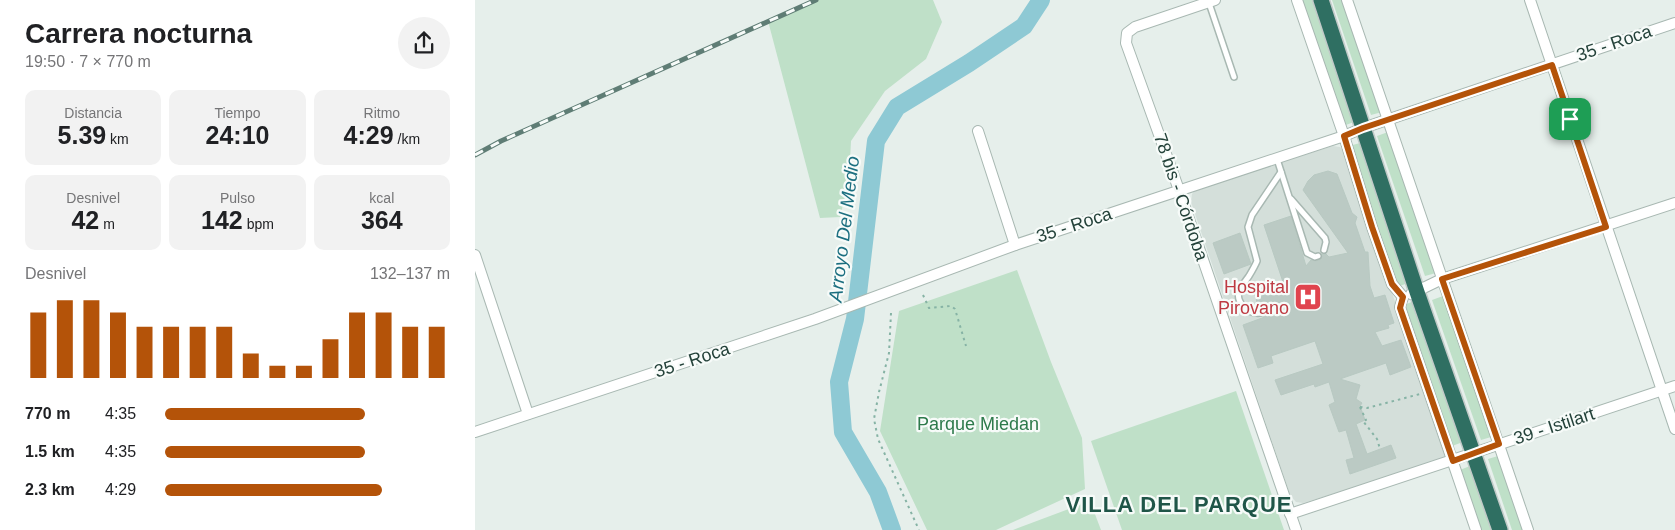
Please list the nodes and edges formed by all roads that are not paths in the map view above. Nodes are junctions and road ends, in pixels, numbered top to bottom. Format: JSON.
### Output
{"nodes":[{"id":1,"x":1297,"y":0,"type":"edge"},
{"id":2,"x":1321,"y":0,"type":"edge"},
{"id":3,"x":1347,"y":0,"type":"edge"},
{"id":4,"x":1530,"y":0,"type":"edge"},
{"id":5,"x":1212,"y":1,"type":"edge"},
{"id":6,"x":1675,"y":23,"type":"edge"},
{"id":7,"x":1552,"y":65,"type":"junction"},
{"id":8,"x":1234,"y":77,"type":"dead end"},
{"id":9,"x":1389,"y":120,"type":"junction"},
{"id":10,"x":1363,"y":128,"type":"junction"},
{"id":11,"x":978,"y":131,"type":"dead end"},
{"id":12,"x":1344,"y":136,"type":"junction"},
{"id":13,"x":1277,"y":158,"type":"junction"},
{"id":14,"x":1281,"y":172,"type":"junction"},
{"id":15,"x":1179,"y":190,"type":"junction"},
{"id":16,"x":1290,"y":198,"type":"junction"},
{"id":17,"x":1675,"y":203,"type":"edge"},
{"id":18,"x":1606,"y":227,"type":"junction"},
{"id":19,"x":1015,"y":245,"type":"junction"},
{"id":20,"x":1324,"y":250,"type":"dead end"},
{"id":21,"x":475,"y":255,"type":"edge"},
{"id":22,"x":1318,"y":256,"type":"dead end"},
{"id":23,"x":1442,"y":279,"type":"junction"},
{"id":24,"x":1410,"y":294,"type":"junction"},
{"id":25,"x":1270,"y":311,"type":"dead end"},
{"id":26,"x":1675,"y":386,"type":"edge"},
{"id":27,"x":1662,"y":391,"type":"junction"},
{"id":28,"x":528,"y":414,"type":"junction"},
{"id":29,"x":1675,"y":429,"type":"edge"},
{"id":30,"x":475,"y":432,"type":"edge"},
{"id":31,"x":1499,"y":444,"type":"junction"},
{"id":32,"x":1474,"y":454,"type":"junction"},
{"id":33,"x":1453,"y":461,"type":"junction"},
{"id":34,"x":1291,"y":514,"type":"junction"},
{"id":35,"x":1296,"y":530,"type":"edge"},
{"id":36,"x":1476,"y":530,"type":"edge"},
{"id":37,"x":1500,"y":530,"type":"edge"},
{"id":38,"x":1528,"y":530,"type":"edge"}],
"edges":[{"from":1,"to":12,"type":"street"},
{"from":2,"to":10,"type":"highway"},
{"from":3,"to":9,"type":"street"},
{"from":4,"to":7,"type":"street"},
{"from":5,"to":8,"type":"lane"},
{"from":5,"to":15,"type":"street","name":"78 bis - Córdoba"},
{"from":6,"to":7,"type":"street","name":"35 - Roca"},
{"from":7,"to":9,"type":"street","name":"35 - Roca"},
{"from":7,"to":18,"type":"street"},
{"from":9,"to":10,"type":"street","name":"35 - Roca"},
{"from":9,"to":23,"type":"street"},
{"from":10,"to":12,"type":"street","name":"35 - Roca"},
{"from":10,"to":24,"type":"highway"},
{"from":11,"to":19,"type":"street"},
{"from":12,"to":13,"type":"street","name":"35 - Roca"},
{"from":12,"to":24,"type":"street"},
{"from":13,"to":14,"type":"lane"},
{"from":13,"to":15,"type":"street","name":"35 - Roca"},
{"from":14,"to":16,"type":"lane"},
{"from":14,"to":25,"type":"lane"},
{"from":15,"to":19,"type":"street","name":"35 - Roca"},
{"from":15,"to":34,"type":"street","name":"78 bis - Córdoba"},
{"from":16,"to":20,"type":"lane"},
{"from":16,"to":22,"type":"lane"},
{"from":17,"to":18,"type":"street"},
{"from":18,"to":23,"type":"street"},
{"from":18,"to":27,"type":"street"},
{"from":19,"to":28,"type":"street","name":"35 - Roca"},
{"from":21,"to":28,"type":"street"},
{"from":23,"to":24,"type":"street"},
{"from":23,"to":31,"type":"street"},
{"from":24,"to":32,"type":"highway"},
{"from":24,"to":33,"type":"street"},
{"from":26,"to":27,"type":"street","name":"39 - Istilart"},
{"from":27,"to":29,"type":"street"},
{"from":27,"to":31,"type":"street","name":"39 - Istilart"},
{"from":28,"to":30,"type":"street","name":"35 - Roca"},
{"from":31,"to":32,"type":"street","name":"39 - Istilart"},
{"from":31,"to":38,"type":"street"},
{"from":32,"to":33,"type":"street","name":"39 - Istilart"},
{"from":32,"to":37,"type":"highway"},
{"from":33,"to":34,"type":"street","name":"39 - Istilart"},
{"from":33,"to":36,"type":"street"},
{"from":34,"to":35,"type":"street","name":"78 bis - Córdoba"}]}
